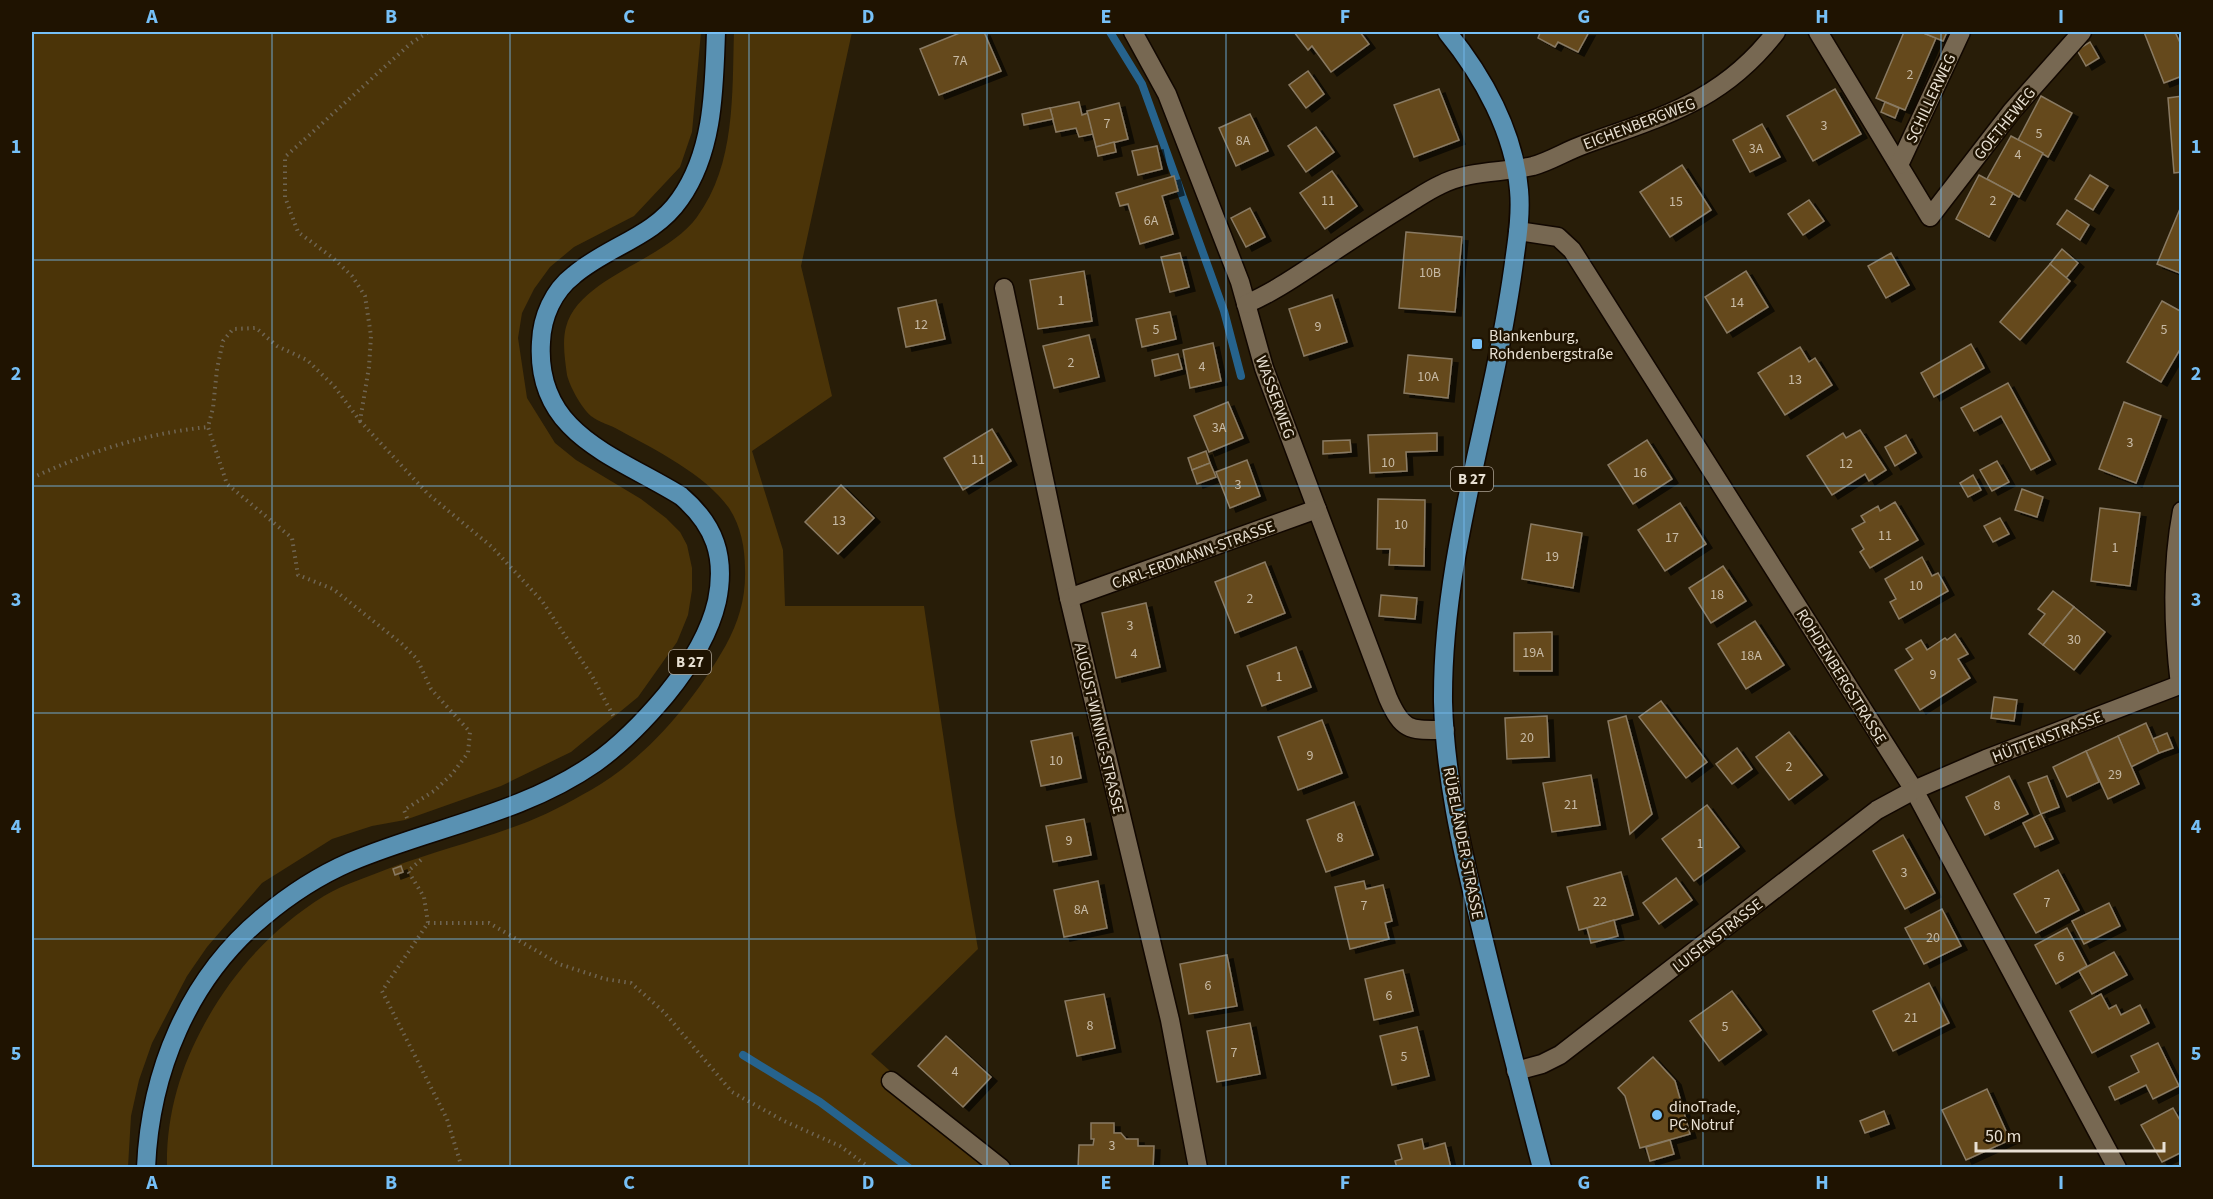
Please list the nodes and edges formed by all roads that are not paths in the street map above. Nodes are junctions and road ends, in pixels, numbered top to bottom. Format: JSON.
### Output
{"nodes":[{"id":1,"x":716,"y":32,"type":"edge"},
{"id":2,"x":1133,"y":32,"type":"edge"},
{"id":3,"x":1447,"y":32,"type":"edge"},
{"id":4,"x":1776,"y":32,"type":"edge"},
{"id":5,"x":1818,"y":32,"type":"edge"},
{"id":6,"x":1961,"y":32,"type":"edge"},
{"id":7,"x":2082,"y":32,"type":"edge"},
{"id":8,"x":1899,"y":165,"type":"junction"},
{"id":9,"x":1515,"y":168,"type":"junction"},
{"id":10,"x":1518,"y":231,"type":"junction"},
{"id":11,"x":1004,"y":288,"type":"dead end"},
{"id":12,"x":1246,"y":304,"type":"junction"},
{"id":13,"x":1317,"y":509,"type":"junction"},
{"id":14,"x":2181,"y":511,"type":"edge"},
{"id":15,"x":1069,"y":598,"type":"junction"},
{"id":16,"x":2181,"y":684,"type":"edge"},
{"id":17,"x":1445,"y":730,"type":"junction"},
{"id":18,"x":1914,"y":790,"type":"junction"},
{"id":19,"x":1516,"y":1071,"type":"junction"},
{"id":20,"x":891,"y":1082,"type":"dead end"},
{"id":21,"x":146,"y":1167,"type":"edge"},
{"id":22,"x":1001,"y":1167,"type":"edge"},
{"id":23,"x":1198,"y":1167,"type":"edge"},
{"id":24,"x":1542,"y":1167,"type":"edge"},
{"id":25,"x":2117,"y":1167,"type":"edge"}],
"edges":[{"from":1,"to":21,"type":"main road","number":"B 27"},
{"from":2,"to":12,"type":"street","name":"WASSERWEG"},
{"from":3,"to":9,"type":"main road","name":"RÜBELÄNDER STRASSE","number":"B 27"},
{"from":4,"to":9,"type":"street","name":"EICHENBERGWEG"},
{"from":5,"to":8,"type":"street"},
{"from":6,"to":8,"type":"street","name":"SCHILLERWEG"},
{"from":7,"to":8,"type":"street","name":"GOETHEWEG"},
{"from":9,"to":10,"type":"main road","name":"RÜBELÄNDER STRASSE","number":"B 27"},
{"from":9,"to":12,"type":"street","name":"EICHENBERGWEG"},
{"from":10,"to":17,"type":"main road","name":"RÜBELÄNDER STRASSE","number":"B 27"},
{"from":10,"to":18,"type":"street","name":"ROHDENBERGSTRASSE"},
{"from":11,"to":15,"type":"street","name":"AUGUST-WINNIG-STRASSE"},
{"from":12,"to":13,"type":"street","name":"WASSERWEG"},
{"from":13,"to":15,"type":"street","name":"CARL-ERDMANN-STRASSE"},
{"from":13,"to":17,"type":"street","name":"WASSERWEG"},
{"from":14,"to":16,"type":"street"},
{"from":15,"to":23,"type":"street","name":"AUGUST-WINNIG-STRASSE"},
{"from":16,"to":18,"type":"street","name":"HÜTTENSTRASSE"},
{"from":17,"to":19,"type":"main road","name":"RÜBELÄNDER STRASSE","number":"B 27"},
{"from":18,"to":19,"type":"street","name":"LUISENSTRASSE"},
{"from":18,"to":25,"type":"street","name":"ROHDENBERGSTRASSE"},
{"from":19,"to":24,"type":"main road","name":"RÜBELÄNDER STRASSE","number":"B 27"},
{"from":20,"to":22,"type":"street"}]}
